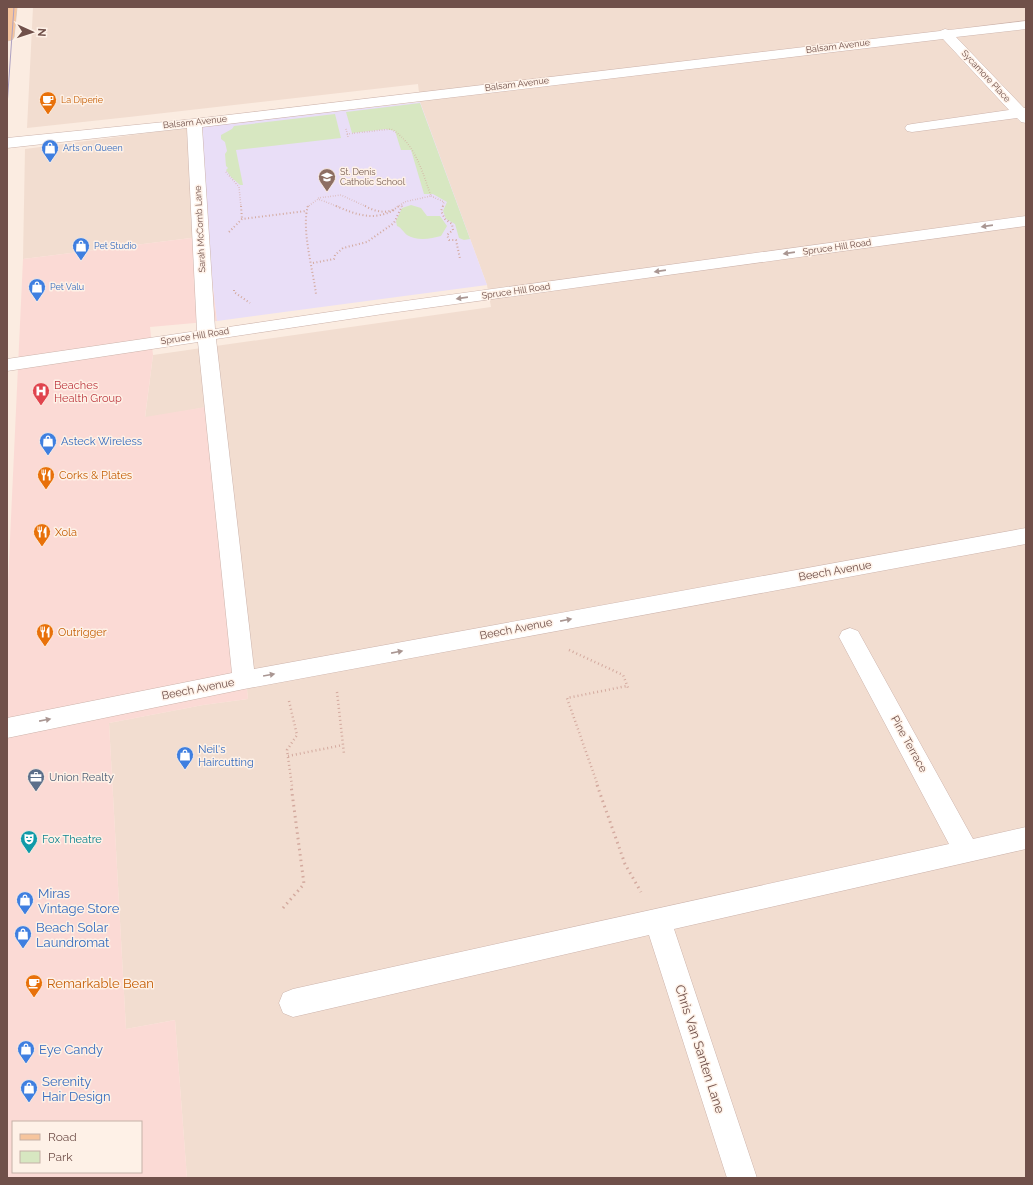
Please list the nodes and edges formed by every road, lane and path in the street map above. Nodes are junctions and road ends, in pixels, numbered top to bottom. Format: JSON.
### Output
{"nodes":[{"id":1,"x":10,"y":7,"type":"edge"},
{"id":2,"x":1026,"y":25,"type":"edge"},
{"id":3,"x":945,"y":33,"type":"junction"},
{"id":4,"x":7,"y":37,"type":"edge"},
{"id":5,"x":1024,"y":115,"type":"edge"},
{"id":6,"x":194,"y":123,"type":"junction"},
{"id":7,"x":912,"y":128,"type":"dead end"},
{"id":8,"x":346,"y":129,"type":"dead end"},
{"id":9,"x":7,"y":143,"type":"edge"},
{"id":10,"x":226,"y":174,"type":"dead end"},
{"id":11,"x":431,"y":196,"type":"junction"},
{"id":12,"x":318,"y":199,"type":"junction"},
{"id":13,"x":404,"y":202,"type":"junction"},
{"id":14,"x":394,"y":210,"type":"junction"},
{"id":15,"x":306,"y":211,"type":"junction"},
{"id":16,"x":242,"y":219,"type":"junction"},
{"id":17,"x":1026,"y":220,"type":"edge"},
{"id":18,"x":228,"y":234,"type":"dead end"},
{"id":19,"x":460,"y":259,"type":"dead end"},
{"id":20,"x":313,"y":263,"type":"junction"},
{"id":21,"x":233,"y":285,"type":"dead end"},
{"id":22,"x":317,"y":296,"type":"dead end"},
{"id":23,"x":252,"y":304,"type":"dead end"},
{"id":24,"x":206,"y":334,"type":"junction"},
{"id":25,"x":7,"y":365,"type":"edge"},
{"id":26,"x":1026,"y":536,"type":"edge"},
{"id":27,"x":850,"y":637,"type":"dead end"},
{"id":28,"x":562,"y":647,"type":"dead end"},
{"id":29,"x":244,"y":680,"type":"junction"},
{"id":30,"x":627,"y":686,"type":"junction"},
{"id":31,"x":336,"y":687,"type":"dead end"},
{"id":32,"x":629,"y":690,"type":"dead end"},
{"id":33,"x":289,"y":702,"type":"dead end"},
{"id":34,"x":7,"y":728,"type":"edge"},
{"id":35,"x":343,"y":745,"type":"junction"},
{"id":36,"x":344,"y":754,"type":"dead end"},
{"id":37,"x":288,"y":756,"type":"junction"},
{"id":38,"x":1026,"y":838,"type":"edge"},
{"id":39,"x":967,"y":852,"type":"junction"},
{"id":40,"x":283,"y":908,"type":"dead end"},
{"id":41,"x":658,"y":921,"type":"junction"},
{"id":42,"x":293,"y":1003,"type":"dead end"},
{"id":43,"x":742,"y":1178,"type":"edge"}],
"edges":[{"from":1,"to":4,"type":"main road"},
{"from":2,"to":3,"type":"street","name":"Balsam Avenue"},
{"from":3,"to":5,"type":"street","name":"Sycamore Place"},
{"from":3,"to":6,"type":"street","name":"Balsam Avenue"},
{"from":5,"to":7,"type":"street"},
{"from":6,"to":9,"type":"street","name":"Balsam Avenue"},
{"from":6,"to":24,"type":"street","name":"Sarah McComb Lane"},
{"from":8,"to":11,"type":"path"},
{"from":10,"to":16,"type":"path"},
{"from":11,"to":13,"type":"path"},
{"from":11,"to":19,"type":"path"},
{"from":12,"to":14,"type":"path"},
{"from":12,"to":14,"type":"path"},
{"from":12,"to":15,"type":"path"},
{"from":13,"to":14,"type":"path"},
{"from":13,"to":20,"type":"path"},
{"from":15,"to":16,"type":"path"},
{"from":15,"to":20,"type":"path"},
{"from":16,"to":18,"type":"path"},
{"from":17,"to":24,"type":"street","name":"Spruce Hill Road","one_way":true},
{"from":20,"to":22,"type":"path"},
{"from":21,"to":23,"type":"path"},
{"from":24,"to":25,"type":"street","name":"Spruce Hill Road"},
{"from":24,"to":29,"type":"street","name":"Sarah McComb Lane"},
{"from":29,"to":26,"type":"street","name":"Beech Avenue","one_way":true},
{"from":27,"to":39,"type":"street","name":"Pine Terrace"},
{"from":28,"to":30,"type":"path"},
{"from":34,"to":29,"type":"street","name":"Beech Avenue","one_way":true},
{"from":30,"to":32,"type":"path"},
{"from":30,"to":41,"type":"path"},
{"from":31,"to":35,"type":"path"},
{"from":33,"to":37,"type":"path"},
{"from":35,"to":36,"type":"path"},
{"from":35,"to":37,"type":"path"},
{"from":37,"to":40,"type":"path"},
{"from":38,"to":39,"type":"street"},
{"from":39,"to":41,"type":"street"},
{"from":41,"to":42,"type":"street"},
{"from":41,"to":43,"type":"street","name":"Chris Van Santen Lane"}]}
